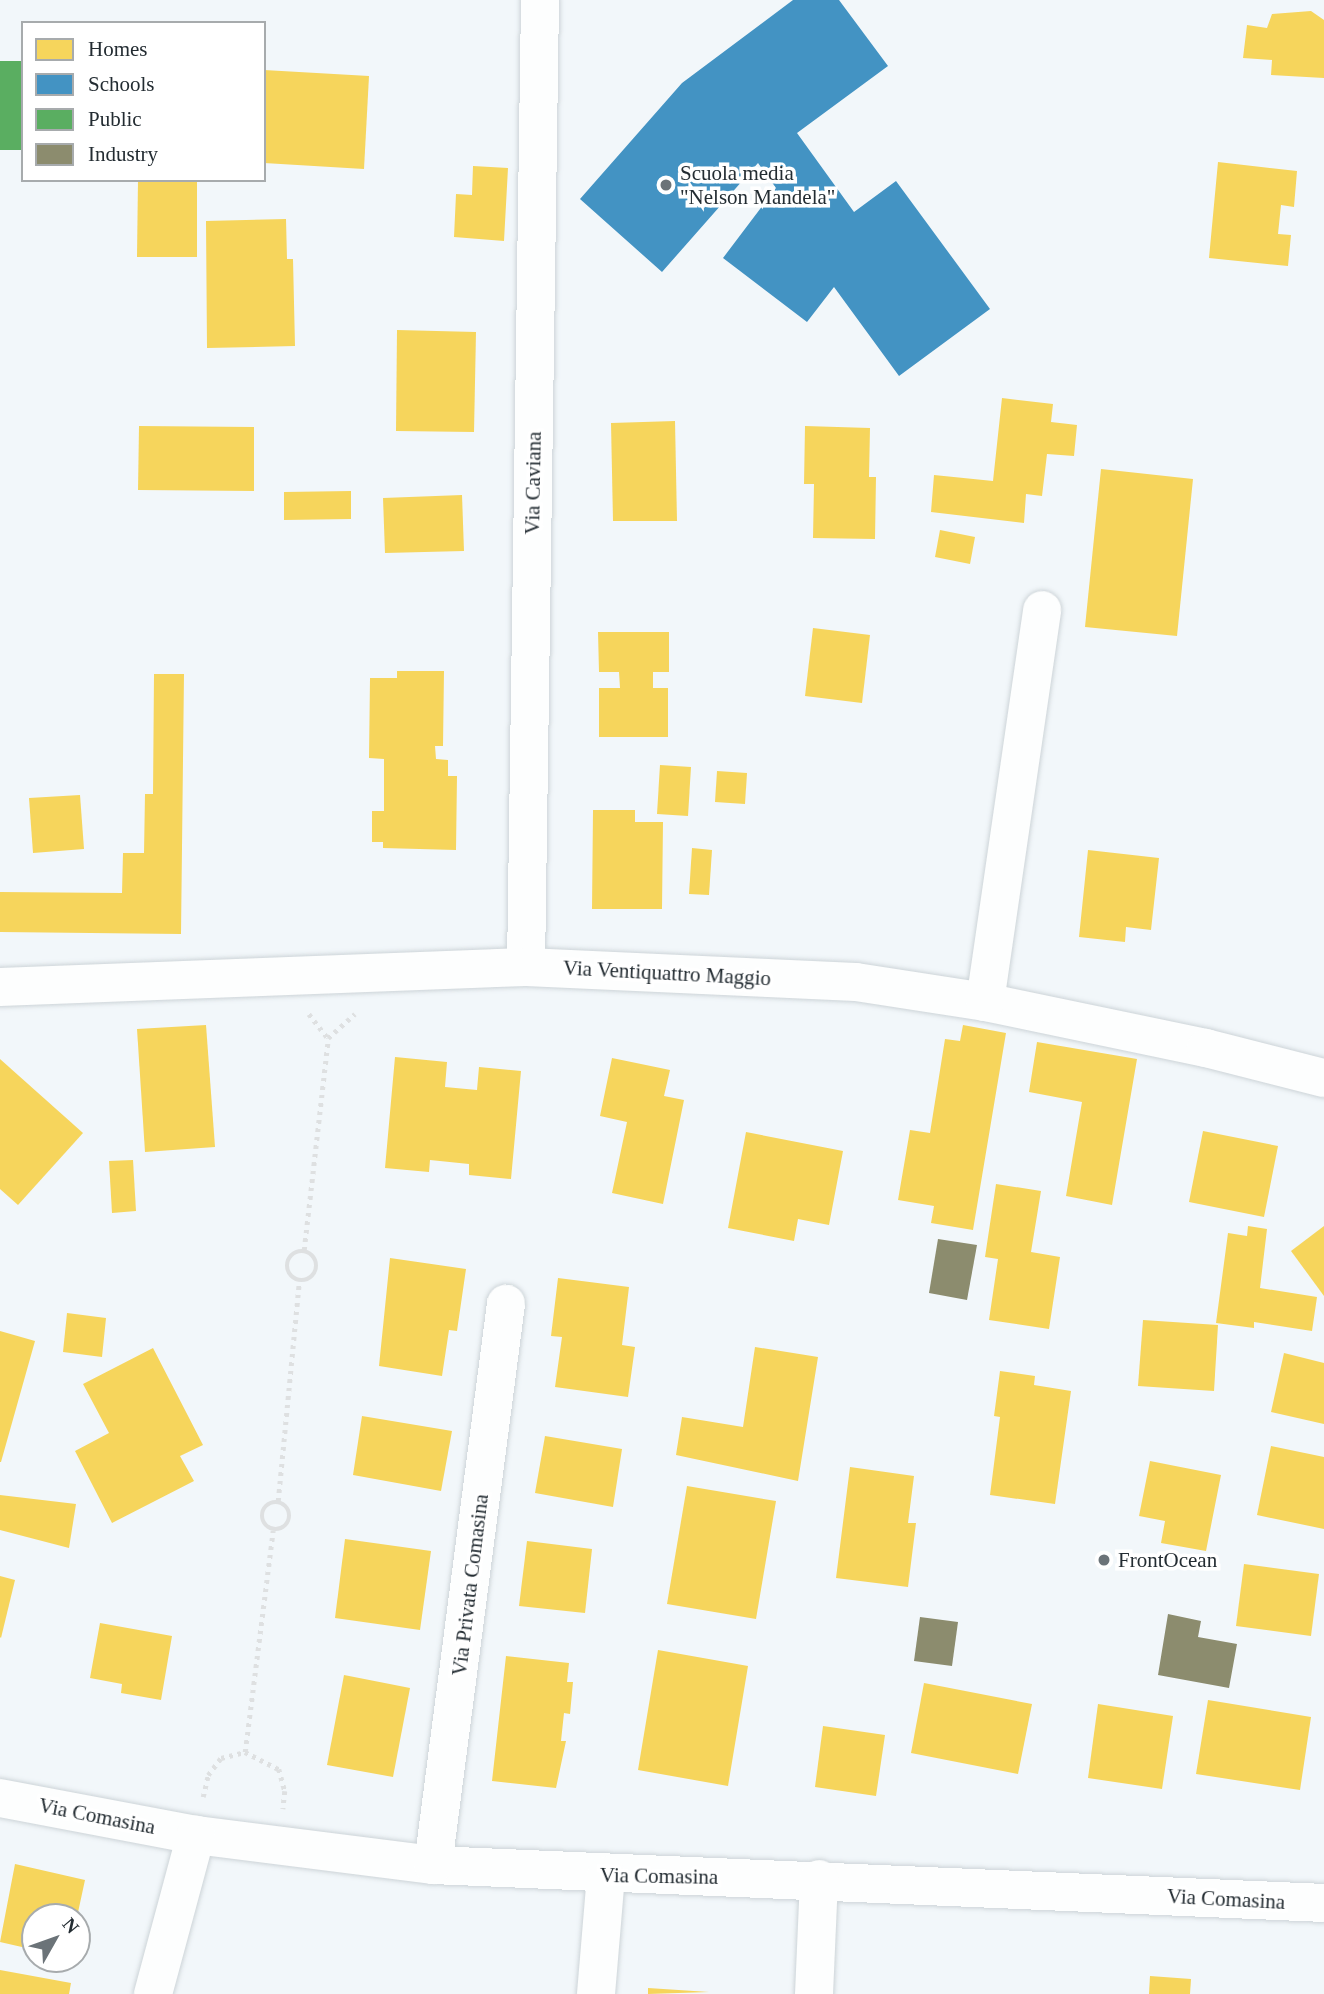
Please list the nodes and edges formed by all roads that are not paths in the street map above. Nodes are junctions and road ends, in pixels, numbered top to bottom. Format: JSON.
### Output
{"nodes":[{"id":1,"x":540,"y":0,"type":"edge"},
{"id":2,"x":1042,"y":610,"type":"dead end"},
{"id":3,"x":526,"y":967,"type":"junction"},
{"id":4,"x":0,"y":987,"type":"edge"},
{"id":5,"x":985,"y":1002,"type":"junction"},
{"id":6,"x":1324,"y":1078,"type":"edge"},
{"id":7,"x":506,"y":1304,"type":"dead end"},
{"id":8,"x":0,"y":1798,"type":"edge"},
{"id":9,"x":196,"y":1835,"type":"junction"},
{"id":10,"x":433,"y":1865,"type":"junction"},
{"id":11,"x":606,"y":1875,"type":"junction"},
{"id":12,"x":819,"y":1879,"type":"junction"},
{"id":13,"x":1324,"y":1903,"type":"edge"},
{"id":14,"x":153,"y":1994,"type":"edge"},
{"id":15,"x":596,"y":1994,"type":"edge"},
{"id":16,"x":814,"y":1994,"type":"edge"}],
"edges":[{"from":1,"to":3,"type":"street","name":"Via Caviana"},
{"from":2,"to":5,"type":"street"},
{"from":3,"to":4,"type":"street","name":"Via Ventiquattro Maggio"},
{"from":3,"to":5,"type":"street","name":"Via Ventiquattro Maggio"},
{"from":5,"to":6,"type":"street","name":"Via Ventiquattro Maggio"},
{"from":7,"to":10,"type":"street","name":"Via Privata Comasina"},
{"from":8,"to":9,"type":"street","name":"Via Comasina"},
{"from":9,"to":10,"type":"street","name":"Via Comasina"},
{"from":9,"to":14,"type":"street"},
{"from":10,"to":11,"type":"street","name":"Via Comasina"},
{"from":11,"to":12,"type":"street","name":"Via Comasina"},
{"from":11,"to":15,"type":"street"},
{"from":12,"to":13,"type":"street","name":"Via Comasina"},
{"from":12,"to":16,"type":"street"}]}
